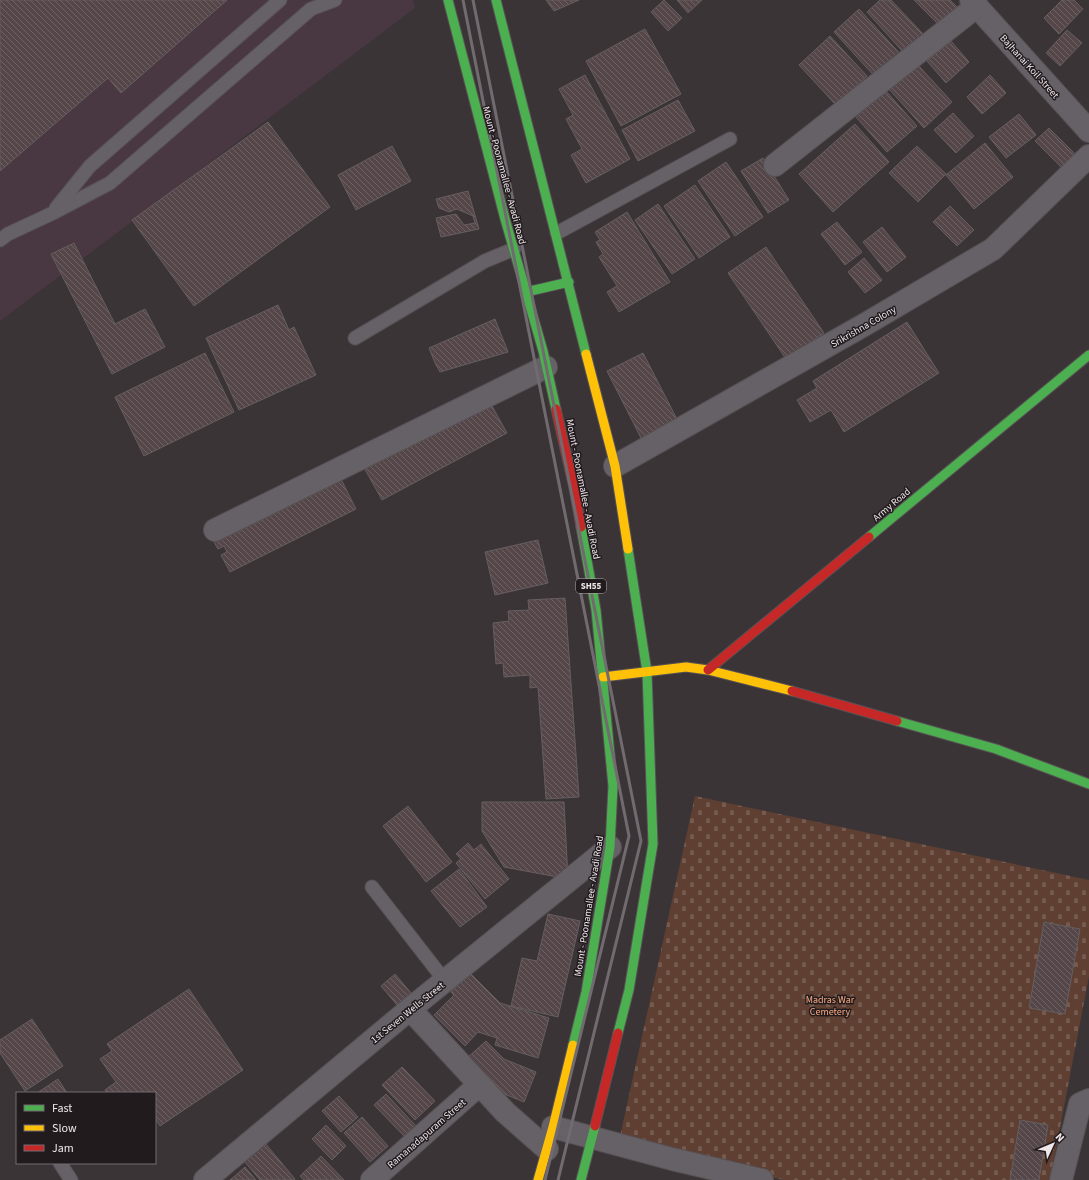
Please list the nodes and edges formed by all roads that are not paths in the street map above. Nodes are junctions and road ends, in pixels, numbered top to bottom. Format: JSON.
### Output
{"nodes":[{"id":1,"x":280,"y":0,"type":"edge"},
{"id":2,"x":335,"y":0,"type":"edge"},
{"id":3,"x":448,"y":0,"type":"edge"},
{"id":4,"x":496,"y":0,"type":"edge"},
{"id":5,"x":974,"y":3,"type":"edge"},
{"id":6,"x":1089,"y":131,"type":"edge"},
{"id":7,"x":730,"y":139,"type":"dead end"},
{"id":8,"x":1089,"y":156,"type":"edge"},
{"id":9,"x":775,"y":165,"type":"dead end"},
{"id":10,"x":53,"y":213,"type":"junction"},
{"id":11,"x":556,"y":233,"type":"junction"},
{"id":12,"x":0,"y":240,"type":"edge"},
{"id":13,"x":514,"y":249,"type":"junction"},
{"id":14,"x":569,"y":282,"type":"junction"},
{"id":15,"x":526,"y":292,"type":"junction"},
{"id":16,"x":355,"y":338,"type":"dead end"},
{"id":17,"x":1089,"y":355,"type":"edge"},
{"id":18,"x":546,"y":367,"type":"junction"},
{"id":19,"x":615,"y":466,"type":"junction"},
{"id":20,"x":215,"y":530,"type":"dead end"},
{"id":21,"x":708,"y":670,"type":"junction"},
{"id":22,"x":647,"y":672,"type":"junction"},
{"id":23,"x":603,"y":677,"type":"junction"},
{"id":24,"x":1089,"y":784,"type":"edge"},
{"id":25,"x":610,"y":847,"type":"junction"},
{"id":26,"x":372,"y":887,"type":"dead end"},
{"id":27,"x":446,"y":981,"type":"junction"},
{"id":28,"x":410,"y":1009,"type":"junction"},
{"id":29,"x":479,"y":1085,"type":"junction"},
{"id":30,"x":1089,"y":1100,"type":"edge"},
{"id":31,"x":554,"y":1127,"type":"junction"},
{"id":32,"x":592,"y":1138,"type":"junction"},
{"id":33,"x":547,"y":1149,"type":"junction"},
{"id":34,"x":61,"y":1164,"type":"edge"},
{"id":35,"x":71,"y":1180,"type":"edge"},
{"id":36,"x":205,"y":1180,"type":"edge"},
{"id":37,"x":372,"y":1180,"type":"edge"},
{"id":38,"x":538,"y":1180,"type":"edge"},
{"id":39,"x":581,"y":1180,"type":"edge"},
{"id":40,"x":762,"y":1180,"type":"edge"},
{"id":41,"x":1061,"y":1180,"type":"edge"}],
"edges":[{"from":1,"to":10,"type":"lane"},
{"from":2,"to":10,"type":"lane"},
{"from":3,"to":13,"type":"main road","name":"Mount - Poonamallee - Avadi Road","number":"SH55"},
{"from":4,"to":11,"type":"main road"},
{"from":5,"to":6,"type":"street","name":"Bajhanai Koil Street"},
{"from":5,"to":9,"type":"street"},
{"from":7,"to":11,"type":"lane"},
{"from":8,"to":19,"type":"street","name":"Srikrishna Colony"},
{"from":10,"to":12,"type":"lane"},
{"from":11,"to":14,"type":"main road"},
{"from":13,"to":15,"type":"main road","name":"Mount - Poonamallee - Avadi Road","number":"SH55"},
{"from":13,"to":16,"type":"lane"},
{"from":14,"to":15,"type":"main road"},
{"from":14,"to":19,"type":"main road"},
{"from":15,"to":18,"type":"main road","name":"Mount - Poonamallee - Avadi Road","number":"SH55"},
{"from":17,"to":21,"type":"main road","name":"Army Road"},
{"from":18,"to":20,"type":"street"},
{"from":18,"to":23,"type":"main road","name":"Mount - Poonamallee - Avadi Road","number":"SH55"},
{"from":19,"to":22,"type":"main road"},
{"from":21,"to":22,"type":"main road"},
{"from":21,"to":24,"type":"main road"},
{"from":22,"to":23,"type":"main road"},
{"from":22,"to":32,"type":"main road"},
{"from":23,"to":25,"type":"main road","name":"Mount - Poonamallee - Avadi Road","number":"SH55"},
{"from":25,"to":27,"type":"street","name":"1st Seven Wells Street"},
{"from":25,"to":31,"type":"main road","name":"Mount - Poonamallee - Avadi Road","number":"SH55"},
{"from":26,"to":27,"type":"lane"},
{"from":27,"to":28,"type":"street","name":"1st Seven Wells Street"},
{"from":28,"to":29,"type":"street"},
{"from":28,"to":36,"type":"street","name":"1st Seven Wells Street"},
{"from":29,"to":33,"type":"street"},
{"from":29,"to":37,"type":"street","name":"Ramanadapuram Street"},
{"from":30,"to":41,"type":"street"},
{"from":31,"to":32,"type":"street"},
{"from":31,"to":33,"type":"main road","name":"Mount - Poonamallee - Avadi Road","number":"SH55"},
{"from":32,"to":39,"type":"main road"},
{"from":32,"to":40,"type":"street"},
{"from":33,"to":38,"type":"main road","name":"Mount - Poonamallee - Avadi Road","number":"SH55"},
{"from":34,"to":35,"type":"lane"}]}
